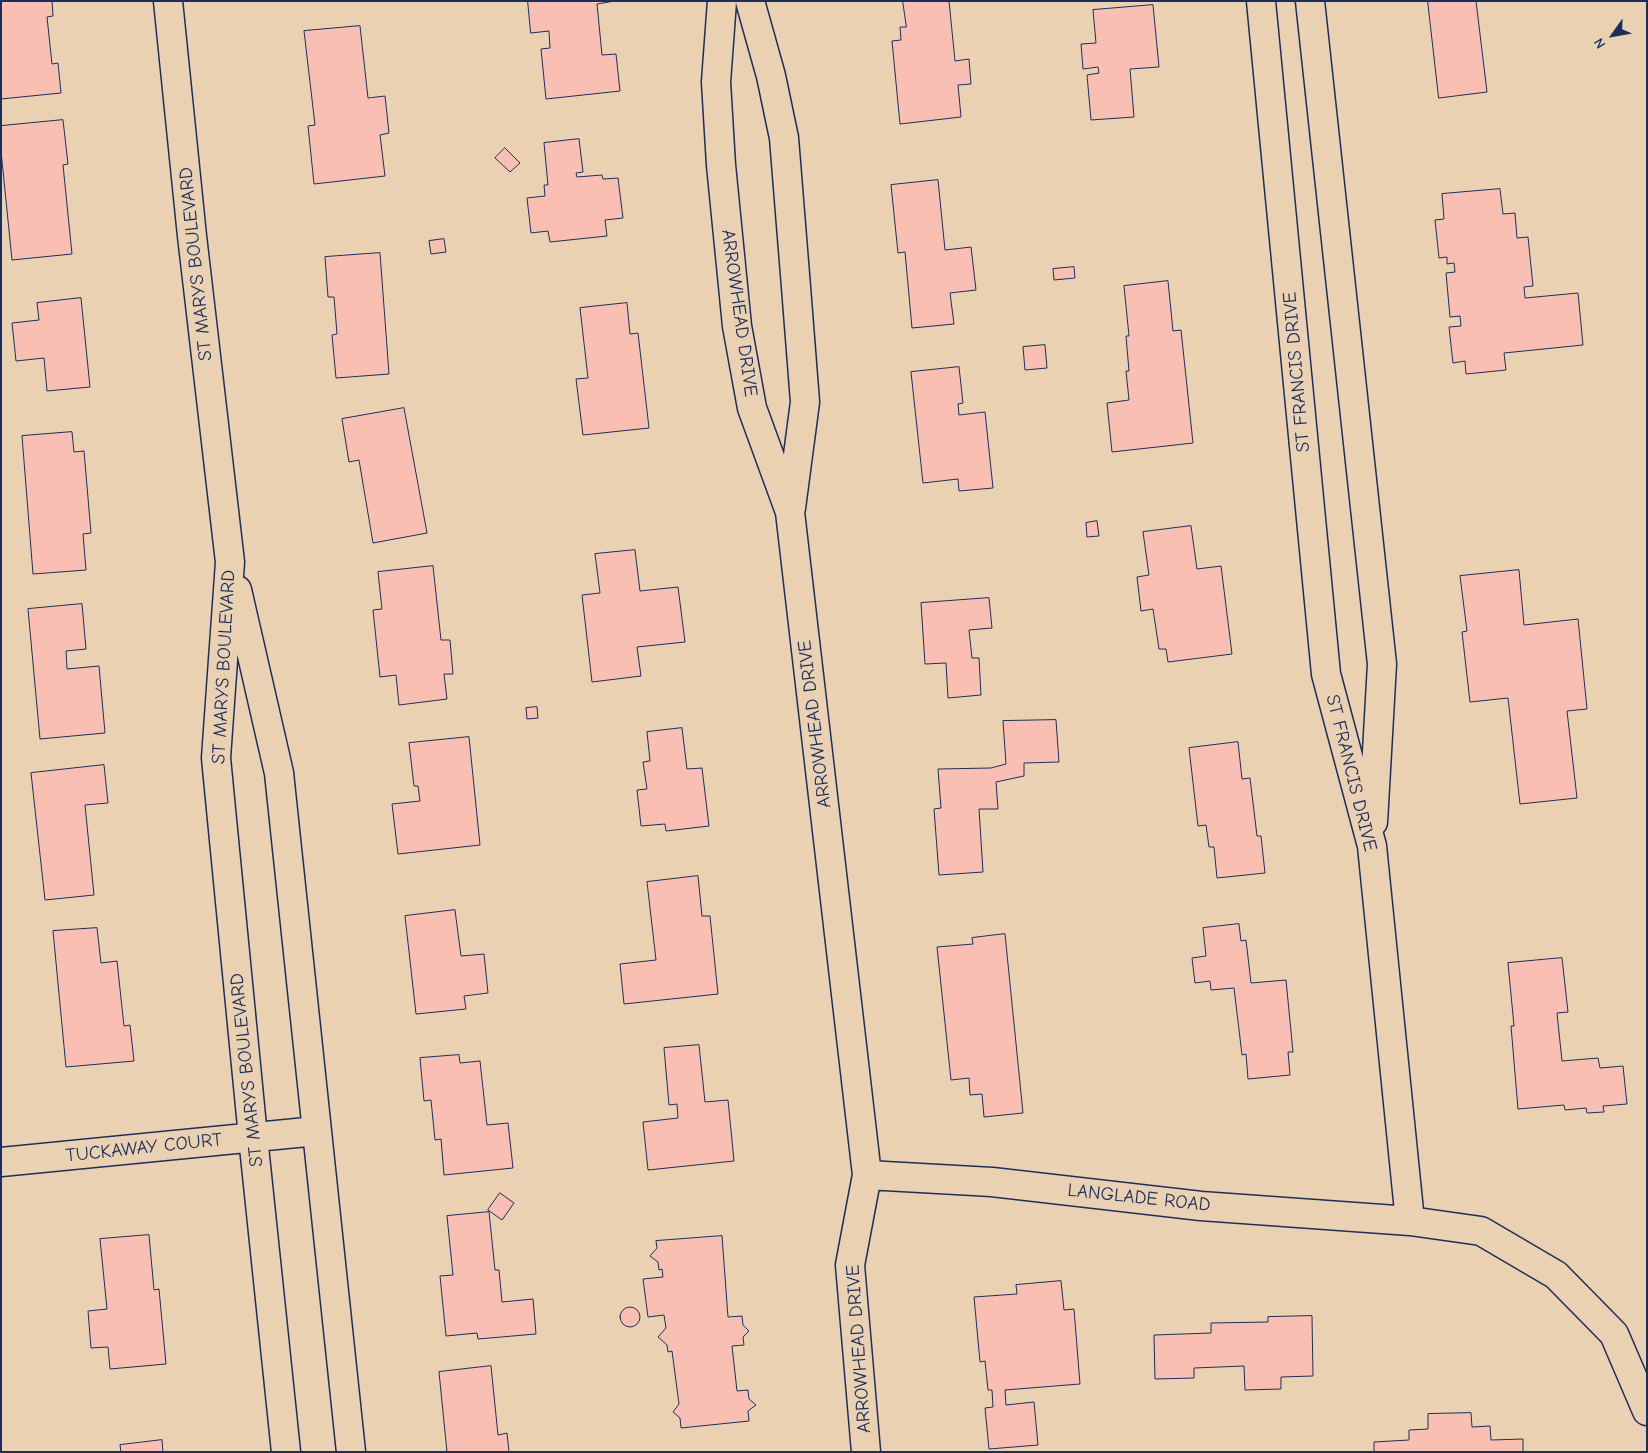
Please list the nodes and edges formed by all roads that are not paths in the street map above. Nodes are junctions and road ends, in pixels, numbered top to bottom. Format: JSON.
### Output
{"nodes":[{"id":1,"x":168,"y":1,"type":"edge"},
{"id":2,"x":722,"y":1,"type":"edge"},
{"id":3,"x":750,"y":1,"type":"edge"},
{"id":4,"x":1262,"y":1,"type":"edge"},
{"id":5,"x":1310,"y":1,"type":"edge"},
{"id":6,"x":790,"y":512,"type":"junction"},
{"id":7,"x":230,"y":562,"type":"junction"},
{"id":8,"x":1372,"y":846,"type":"junction"},
{"id":9,"x":317,"y":1131,"type":"junction"},
{"id":10,"x":253,"y":1137,"type":"junction"},
{"id":11,"x":1,"y":1162,"type":"edge"},
{"id":12,"x":867,"y":1175,"type":"junction"},
{"id":13,"x":1410,"y":1222,"type":"junction"},
{"id":14,"x":1647,"y":1411,"type":"edge"},
{"id":15,"x":286,"y":1452,"type":"edge"},
{"id":16,"x":351,"y":1452,"type":"edge"},
{"id":17,"x":866,"y":1452,"type":"edge"}],
"edges":[{"from":1,"to":7,"type":"street","name":"ST MARYS BOULEVARD"},
{"from":2,"to":6,"type":"street","name":"ARROWHEAD DRIVE"},
{"from":3,"to":6,"type":"street"},
{"from":4,"to":8,"type":"street","name":"ST FRANCIS DRIVE"},
{"from":5,"to":8,"type":"street"},
{"from":6,"to":12,"type":"street","name":"ARROWHEAD DRIVE"},
{"from":7,"to":9,"type":"street"},
{"from":7,"to":10,"type":"street","name":"ST MARYS BOULEVARD"},
{"from":8,"to":13,"type":"street","name":"ST FRANCIS DRIVE"},
{"from":9,"to":10,"type":"street","name":"TUCKAWAY COURT"},
{"from":9,"to":16,"type":"street"},
{"from":10,"to":11,"type":"street","name":"TUCKAWAY COURT"},
{"from":10,"to":15,"type":"street","name":"ST MARYS BOULEVARD"},
{"from":12,"to":13,"type":"street","name":"LANGLADE ROAD"},
{"from":12,"to":17,"type":"street","name":"ARROWHEAD DRIVE"},
{"from":13,"to":14,"type":"street"}]}
